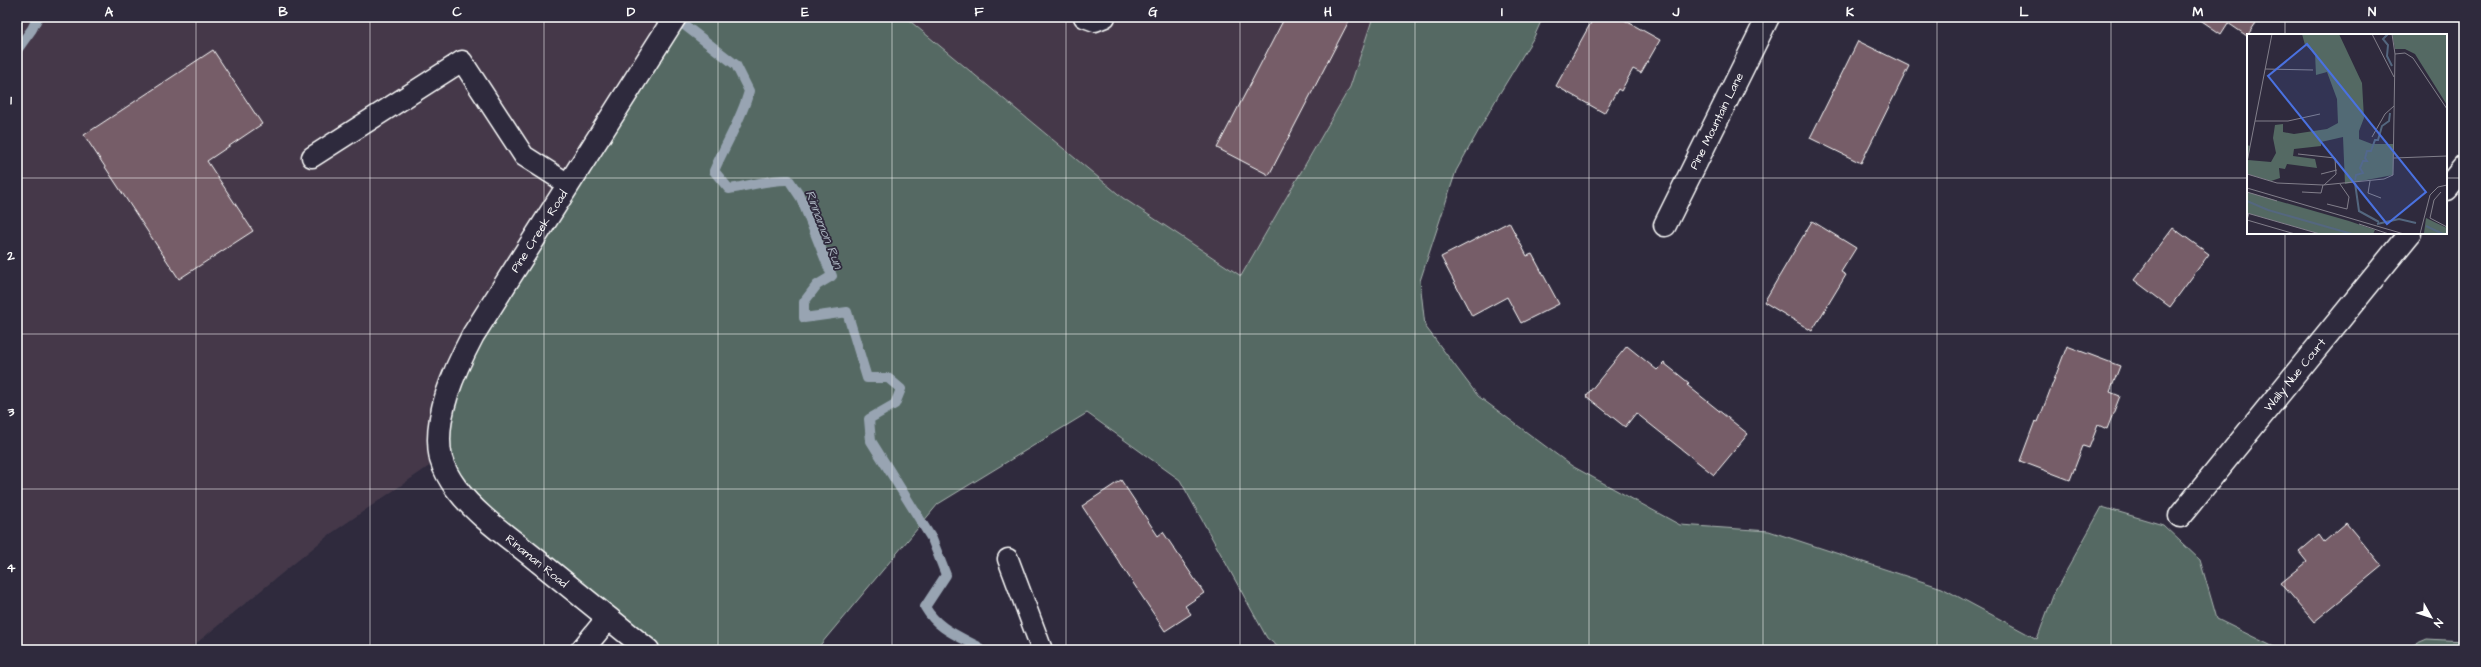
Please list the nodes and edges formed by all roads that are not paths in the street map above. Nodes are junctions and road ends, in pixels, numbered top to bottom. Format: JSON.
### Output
{"nodes":[{"id":1,"x":674,"y":17,"type":"edge"},
{"id":2,"x":1084,"y":17,"type":"edge"},
{"id":3,"x":1105,"y":17,"type":"edge"},
{"id":4,"x":1768,"y":17,"type":"edge"},
{"id":5,"x":312,"y":157,"type":"dead end"},
{"id":6,"x":2464,"y":167,"type":"edge"},
{"id":7,"x":568,"y":184,"type":"junction"},
{"id":8,"x":2447,"y":188,"type":"edge"},
{"id":9,"x":1665,"y":224,"type":"dead end"},
{"id":10,"x":2409,"y":234,"type":"edge"},
{"id":11,"x":441,"y":458,"type":"joint"},
{"id":12,"x":2180,"y":516,"type":"dead end"},
{"id":13,"x":1008,"y":559,"type":"dead end"},
{"id":14,"x":608,"y":618,"type":"junction"},
{"id":15,"x":582,"y":650,"type":"edge"},
{"id":16,"x":648,"y":650,"type":"edge"},
{"id":17,"x":1042,"y":650,"type":"edge"}],
"edges":[{"from":1,"to":7,"type":"street","name":"Pine Creek Road"},
{"from":2,"to":3,"type":"lane"},
{"from":4,"to":9,"type":"street","name":"Pine Mountain Lane"},
{"from":5,"to":7,"type":"lane"},
{"from":6,"to":8,"type":"street"},
{"from":7,"to":11,"type":"street","name":"Pine Creek Road"},
{"from":10,"to":12,"type":"street","name":"Wally Nue Court"},
{"from":11,"to":14,"type":"street","name":"Rinaman Road"},
{"from":13,"to":17,"type":"lane"},
{"from":14,"to":15,"type":"street"},
{"from":14,"to":16,"type":"street","name":"Rinaman Road"}]}
